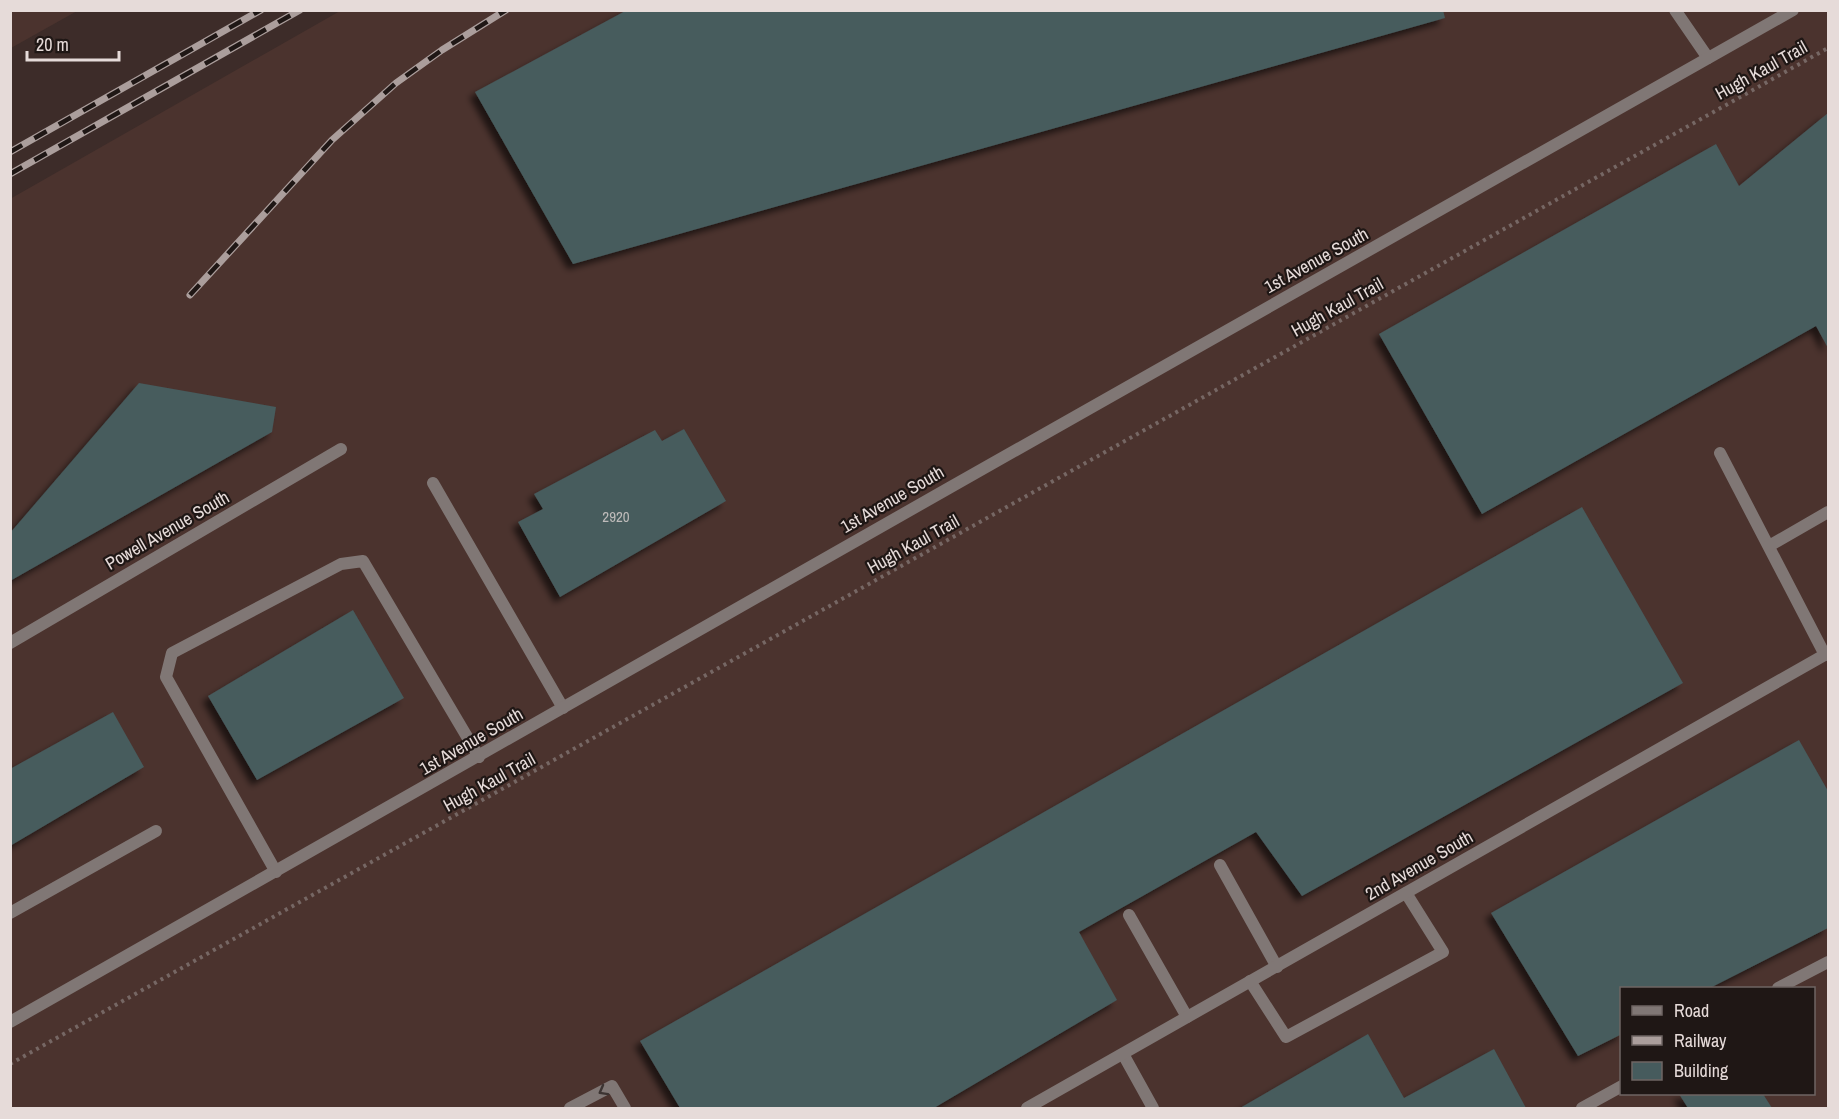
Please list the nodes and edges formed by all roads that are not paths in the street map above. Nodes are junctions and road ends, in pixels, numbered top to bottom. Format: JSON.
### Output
{"nodes":[{"id":1,"x":1675,"y":10,"type":"edge"},
{"id":2,"x":1794,"y":10,"type":"edge"},
{"id":3,"x":1708,"y":58,"type":"junction"},
{"id":4,"x":341,"y":449,"type":"dead end"},
{"id":5,"x":1720,"y":453,"type":"dead end"},
{"id":6,"x":433,"y":483,"type":"dead end"},
{"id":7,"x":1828,"y":512,"type":"edge"},
{"id":8,"x":1769,"y":546,"type":"junction"},
{"id":9,"x":10,"y":643,"type":"edge"},
{"id":10,"x":1827,"y":656,"type":"edge"},
{"id":11,"x":563,"y":708,"type":"junction"},
{"id":12,"x":479,"y":757,"type":"junction"},
{"id":13,"x":156,"y":831,"type":"dead end"},
{"id":14,"x":1220,"y":865,"type":"dead end"},
{"id":15,"x":276,"y":872,"type":"junction"},
{"id":16,"x":1406,"y":893,"type":"junction"},
{"id":17,"x":10,"y":913,"type":"edge"},
{"id":18,"x":1128,"y":915,"type":"dead end"},
{"id":19,"x":1828,"y":962,"type":"edge"},
{"id":20,"x":1276,"y":967,"type":"junction"},
{"id":21,"x":1250,"y":981,"type":"junction"},
{"id":22,"x":1780,"y":987,"type":"edge"},
{"id":23,"x":1187,"y":1017,"type":"junction"},
{"id":24,"x":10,"y":1022,"type":"edge"},
{"id":25,"x":1123,"y":1054,"type":"junction"},
{"id":26,"x":1620,"y":1087,"type":"edge"},
{"id":27,"x":570,"y":1108,"type":"edge"},
{"id":28,"x":625,"y":1108,"type":"edge"},
{"id":29,"x":1027,"y":1108,"type":"edge"},
{"id":30,"x":1154,"y":1108,"type":"edge"},
{"id":31,"x":1582,"y":1108,"type":"edge"}],
"edges":[{"from":1,"to":3,"type":"street"},
{"from":2,"to":3,"type":"street","name":"1st Avenue South"},
{"from":3,"to":11,"type":"street","name":"1st Avenue South"},
{"from":4,"to":9,"type":"street","name":"Powell Avenue South"},
{"from":5,"to":8,"type":"street"},
{"from":6,"to":11,"type":"street"},
{"from":7,"to":8,"type":"street"},
{"from":8,"to":10,"type":"street"},
{"from":10,"to":16,"type":"street","name":"2nd Avenue South"},
{"from":11,"to":12,"type":"street","name":"1st Avenue South"},
{"from":12,"to":15,"type":"street","name":"1st Avenue South"},
{"from":12,"to":15,"type":"street"},
{"from":13,"to":17,"type":"street"},
{"from":14,"to":20,"type":"street"},
{"from":15,"to":24,"type":"street","name":"1st Avenue South"},
{"from":16,"to":20,"type":"street","name":"2nd Avenue South"},
{"from":16,"to":21,"type":"street"},
{"from":18,"to":23,"type":"street"},
{"from":19,"to":22,"type":"street"},
{"from":20,"to":21,"type":"street","name":"2nd Avenue South"},
{"from":21,"to":23,"type":"street","name":"2nd Avenue South"},
{"from":23,"to":25,"type":"street","name":"2nd Avenue South"},
{"from":25,"to":29,"type":"street","name":"2nd Avenue South"},
{"from":25,"to":30,"type":"street"},
{"from":26,"to":31,"type":"street"},
{"from":28,"to":27,"type":"street","one_way":true}]}
